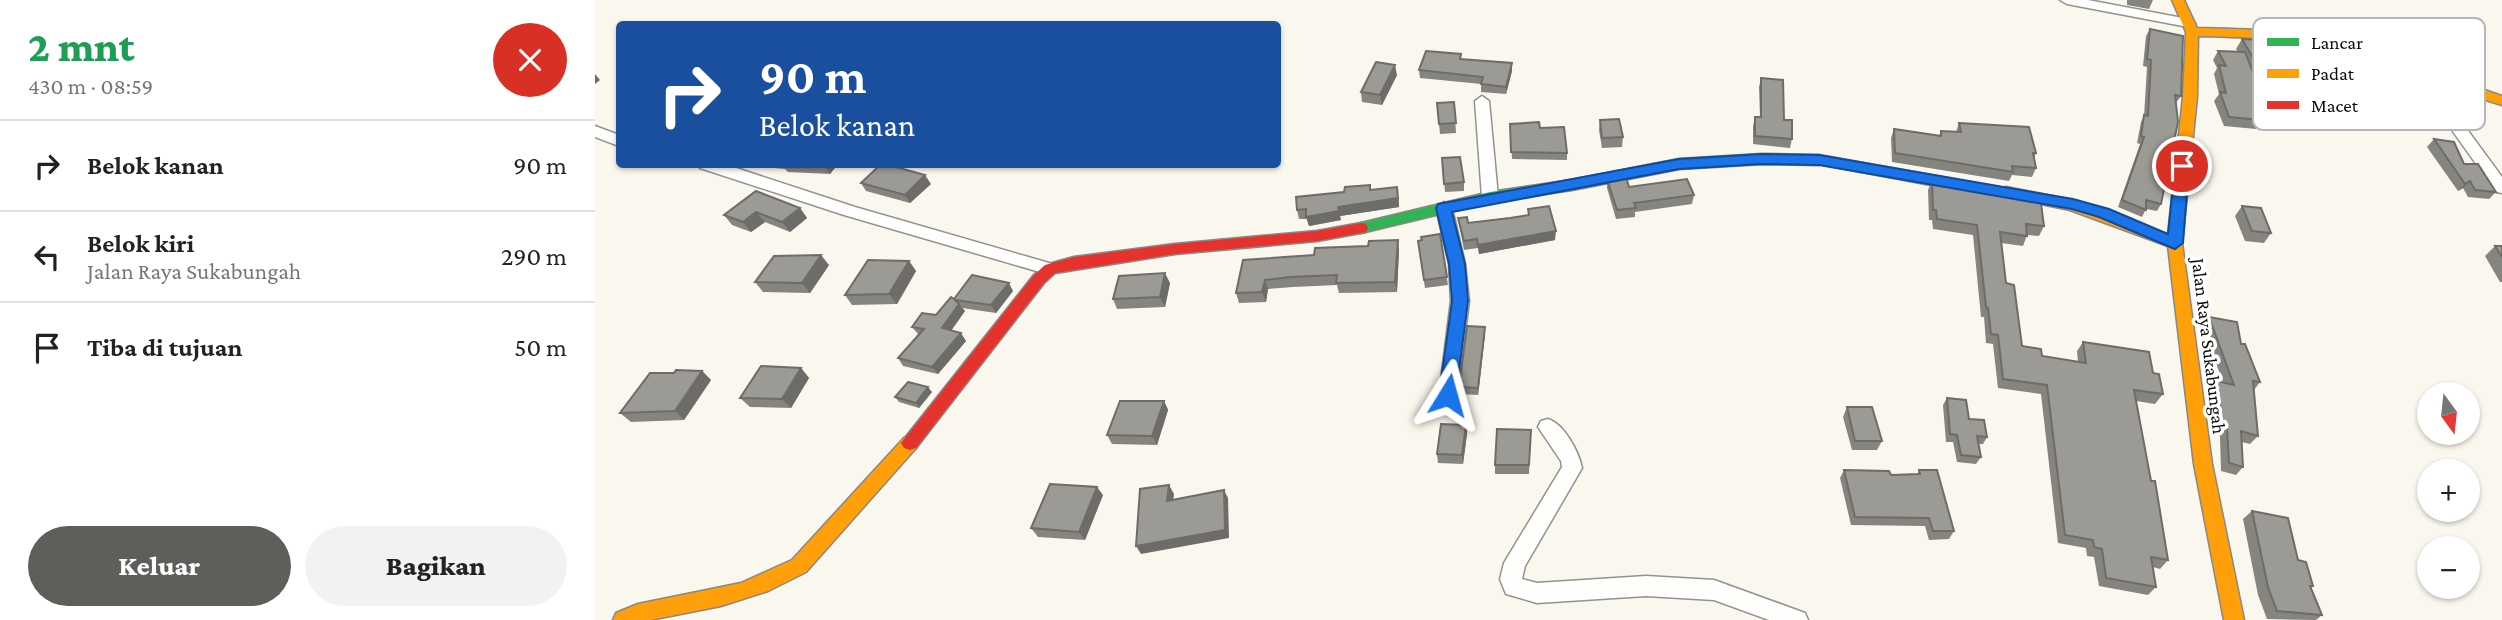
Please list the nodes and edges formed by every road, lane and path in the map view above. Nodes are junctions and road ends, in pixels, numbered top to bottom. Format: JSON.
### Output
{"nodes":[{"id":1,"x":2067,"y":0,"type":"edge"},
{"id":2,"x":2178,"y":0,"type":"edge"},
{"id":3,"x":2190,"y":28,"type":"junction"},
{"id":4,"x":2253,"y":33,"type":"edge"},
{"id":5,"x":2485,"y":96,"type":"edge"},
{"id":6,"x":1482,"y":101,"type":"dead end"},
{"id":7,"x":2502,"y":102,"type":"edge"},
{"id":8,"x":2460,"y":130,"type":"edge"},
{"id":9,"x":595,"y":131,"type":"edge"},
{"id":10,"x":616,"y":140,"type":"edge"},
{"id":11,"x":717,"y":168,"type":"edge"},
{"id":12,"x":2502,"y":188,"type":"edge"},
{"id":13,"x":1490,"y":197,"type":"junction"},
{"id":14,"x":1444,"y":208,"type":"junction"},
{"id":15,"x":2175,"y":243,"type":"junction"},
{"id":16,"x":1050,"y":269,"type":"junction"},
{"id":17,"x":1448,"y":395,"type":"dead end"},
{"id":18,"x":1548,"y":427,"type":"dead end"},
{"id":19,"x":623,"y":620,"type":"edge"},
{"id":20,"x":1797,"y":620,"type":"edge"},
{"id":21,"x":2234,"y":620,"type":"edge"}],
"edges":[{"from":1,"to":3,"type":"street"},
{"from":2,"to":3,"type":"street"},
{"from":3,"to":4,"type":"street"},
{"from":3,"to":15,"type":"street","name":"Jalan Raya Sukabungah"},
{"from":5,"to":7,"type":"street"},
{"from":6,"to":13,"type":"street"},
{"from":8,"to":12,"type":"street"},
{"from":9,"to":10,"type":"street"},
{"from":11,"to":16,"type":"street"},
{"from":13,"to":14,"type":"street"},
{"from":13,"to":15,"type":"street"},
{"from":14,"to":16,"type":"street"},
{"from":14,"to":17,"type":"street"},
{"from":15,"to":21,"type":"street","name":"Jalan Raya Sukabungah"},
{"from":16,"to":19,"type":"street"},
{"from":18,"to":20,"type":"street"}]}
